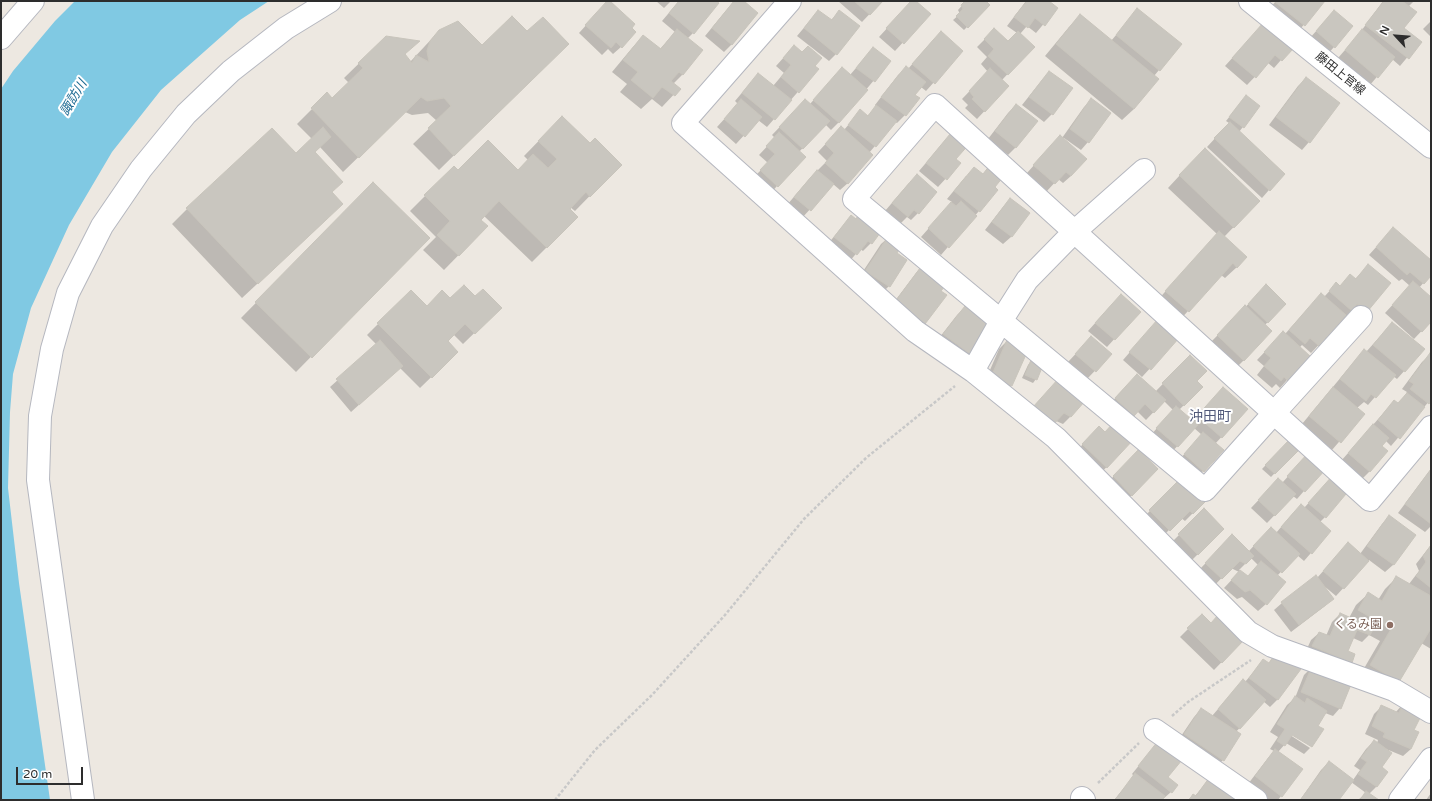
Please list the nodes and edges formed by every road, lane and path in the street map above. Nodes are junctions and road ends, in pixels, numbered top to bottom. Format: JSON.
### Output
{"nodes":[{"id":1,"x":33,"y":1,"type":"edge"},
{"id":2,"x":330,"y":1,"type":"edge"},
{"id":3,"x":1250,"y":1,"type":"edge"},
{"id":4,"x":782,"y":4,"type":"edge"},
{"id":5,"x":1,"y":38,"type":"edge"},
{"id":6,"x":1431,"y":147,"type":"edge"},
{"id":7,"x":1144,"y":170,"type":"dead end"},
{"id":8,"x":1074,"y":232,"type":"junction"},
{"id":9,"x":1361,"y":317,"type":"dead end"},
{"id":10,"x":1001,"y":321,"type":"junction"},
{"id":11,"x":973,"y":371,"type":"junction"},
{"id":12,"x":1274,"y":413,"type":"junction"},
{"id":13,"x":1431,"y":427,"type":"edge"},
{"id":14,"x":1431,"y":712,"type":"edge"},
{"id":15,"x":1155,"y":730,"type":"dead end"},
{"id":16,"x":1431,"y":759,"type":"edge"},
{"id":17,"x":83,"y":800,"type":"edge"},
{"id":18,"x":555,"y":800,"type":"edge"},
{"id":19,"x":1256,"y":800,"type":"edge"},
{"id":20,"x":1400,"y":800,"type":"edge"}],
"edges":[{"from":1,"to":5,"type":"street"},
{"from":2,"to":17,"type":"street"},
{"from":3,"to":6,"type":"street","name":"藤田上官線"},
{"from":4,"to":11,"type":"street"},
{"from":7,"to":8,"type":"street"},
{"from":8,"to":10,"type":"street"},
{"from":8,"to":10,"type":"street"},
{"from":8,"to":12,"type":"street"},
{"from":9,"to":12,"type":"street"},
{"from":10,"to":11,"type":"street"},
{"from":10,"to":12,"type":"street"},
{"from":11,"to":14,"type":"street"},
{"from":11,"to":18,"type":"path"},
{"from":12,"to":13,"type":"street"},
{"from":15,"to":19,"type":"street"},
{"from":16,"to":20,"type":"street"}]}
